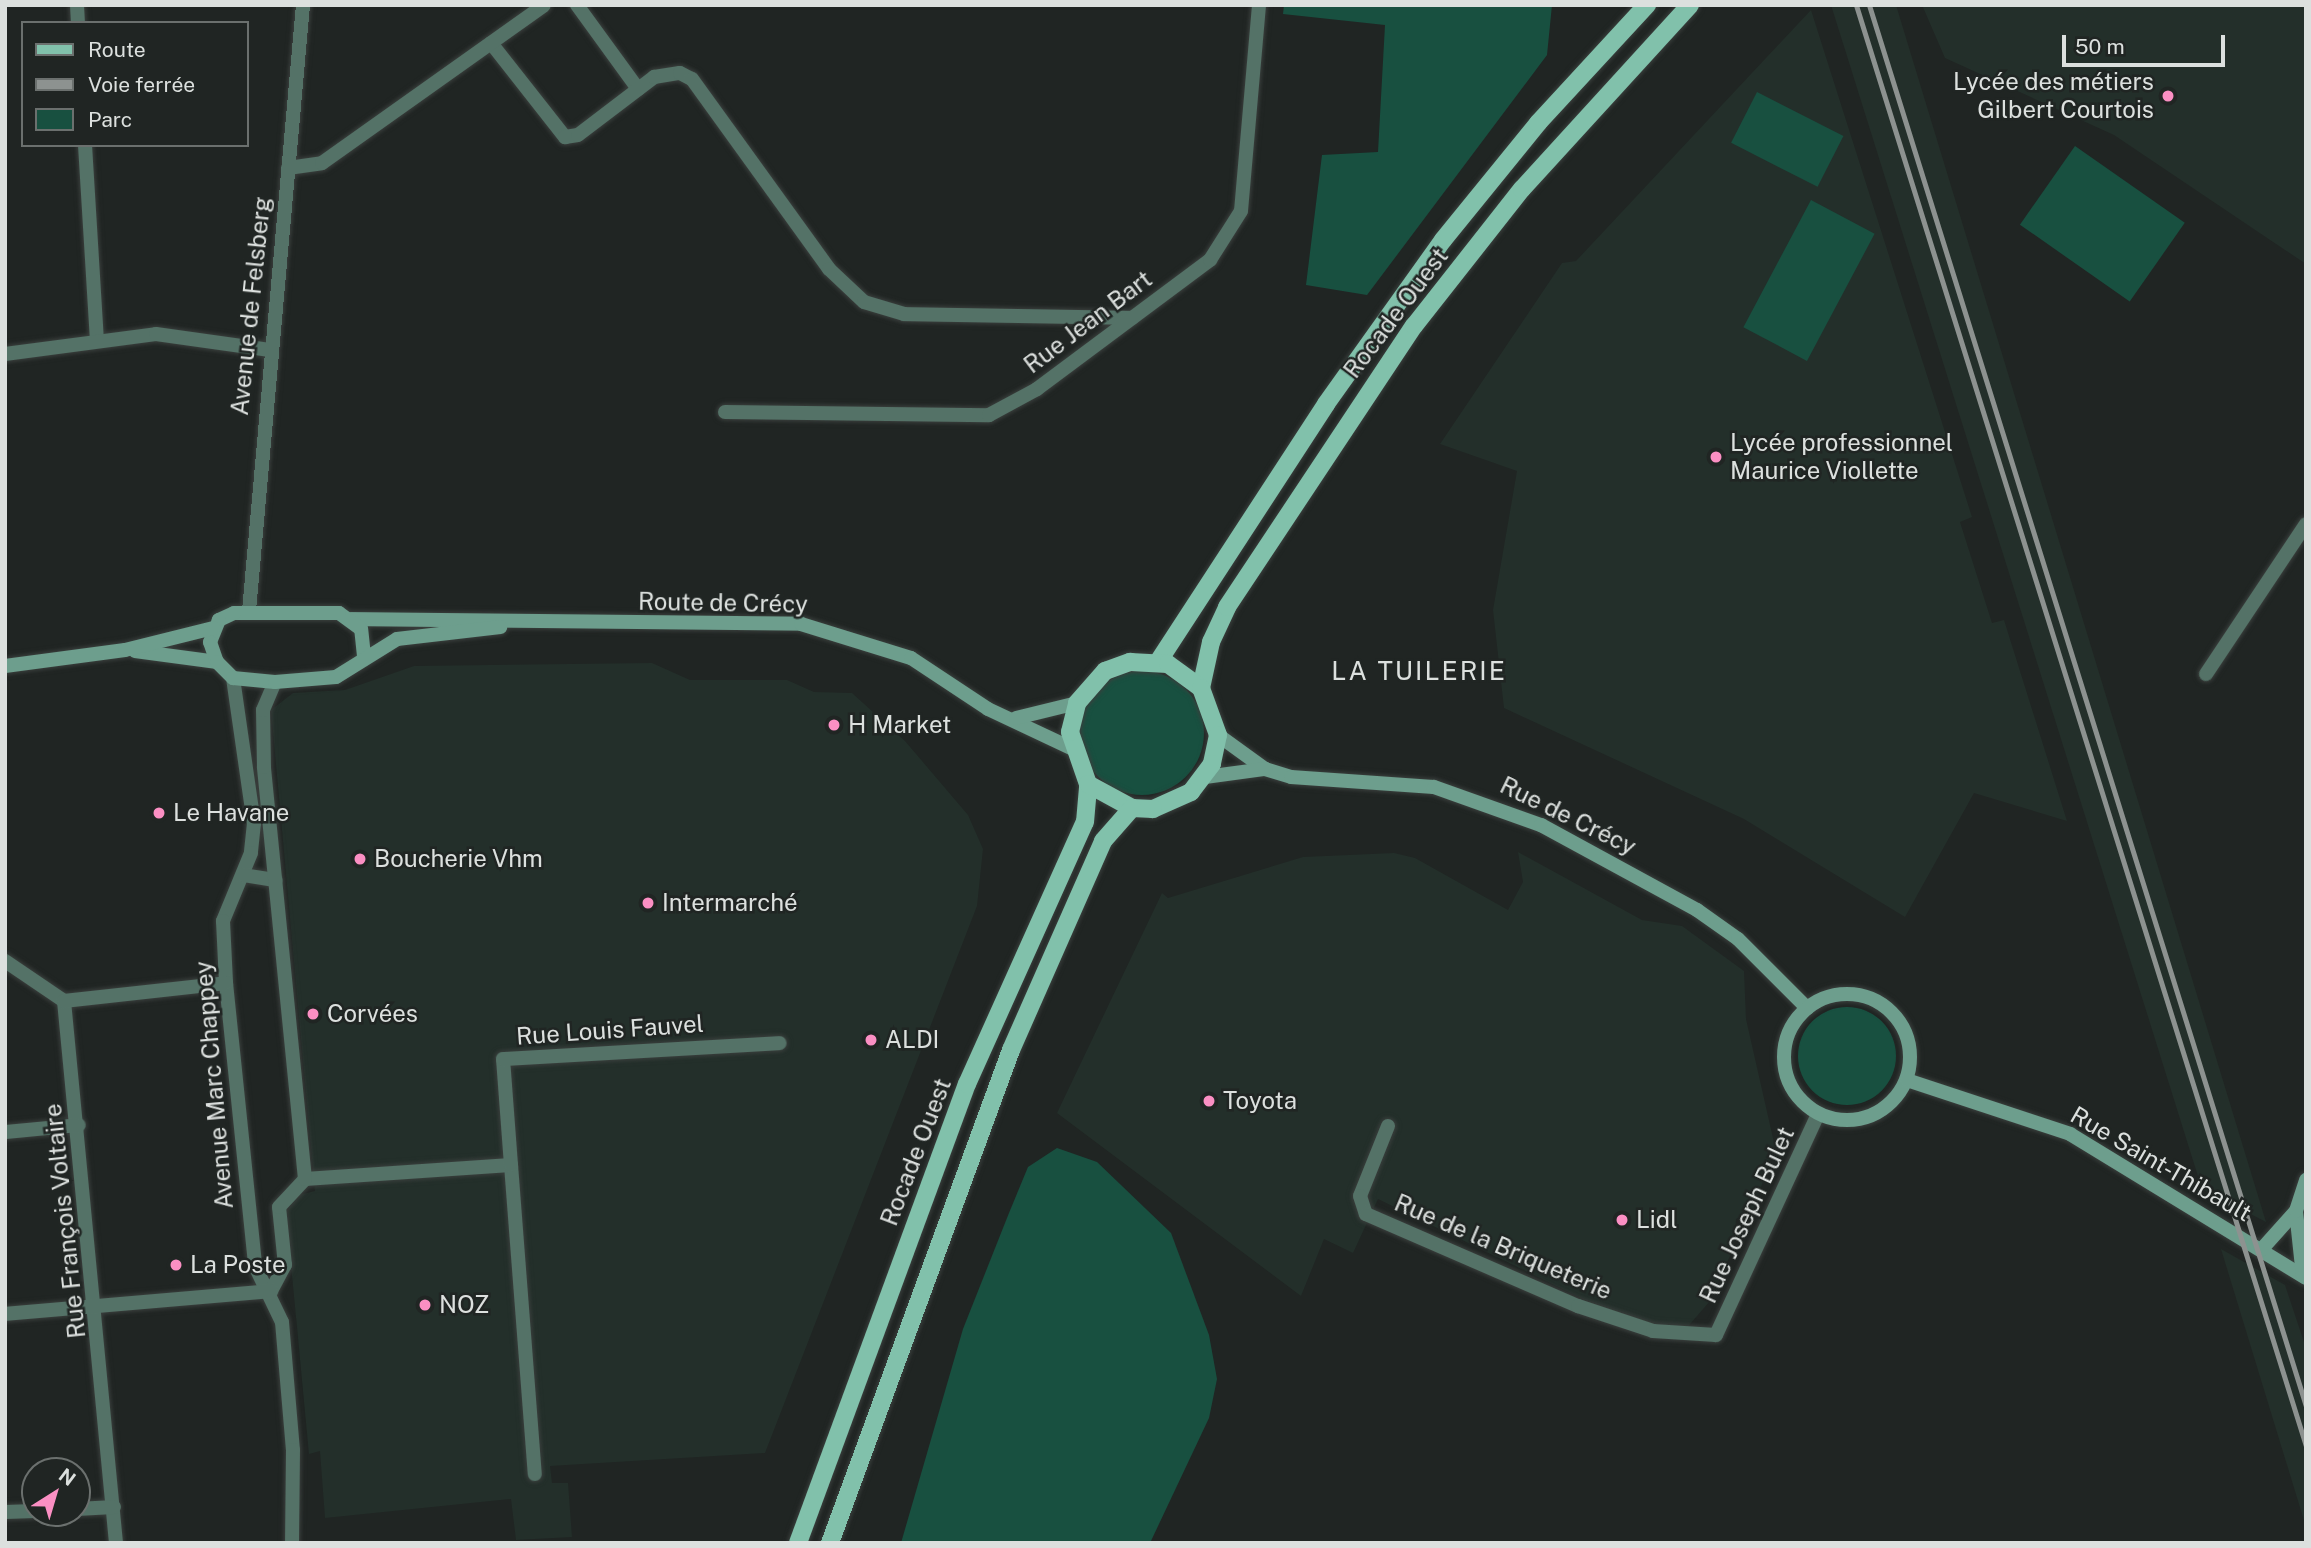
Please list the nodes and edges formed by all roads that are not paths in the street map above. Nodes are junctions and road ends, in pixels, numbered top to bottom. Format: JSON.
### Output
{"nodes":[{"id":1,"x":303,"y":5,"type":"edge"},
{"id":2,"x":544,"y":5,"type":"edge"},
{"id":3,"x":577,"y":5,"type":"edge"},
{"id":4,"x":1259,"y":5,"type":"edge"},
{"id":5,"x":1647,"y":5,"type":"edge"},
{"id":6,"x":1690,"y":5,"type":"edge"},
{"id":7,"x":491,"y":43,"type":"junction"},
{"id":8,"x":638,"y":89,"type":"junction"},
{"id":9,"x":85,"y":147,"type":"edge"},
{"id":10,"x":288,"y":168,"type":"junction"},
{"id":11,"x":1132,"y":318,"type":"junction"},
{"id":12,"x":97,"y":341,"type":"junction"},
{"id":13,"x":270,"y":351,"type":"junction"},
{"id":14,"x":5,"y":354,"type":"edge"},
{"id":15,"x":725,"y":412,"type":"dead end"},
{"id":16,"x":2306,"y":524,"type":"edge"},
{"id":17,"x":249,"y":611,"type":"junction"},
{"id":18,"x":351,"y":619,"type":"junction"},
{"id":19,"x":533,"y":624,"type":"junction"},
{"id":20,"x":213,"y":628,"type":"junction"},
{"id":21,"x":125,"y":650,"type":"junction"},
{"id":22,"x":364,"y":656,"type":"junction"},
{"id":23,"x":217,"y":662,"type":"junction"},
{"id":24,"x":1158,"y":662,"type":"junction"},
{"id":25,"x":5,"y":666,"type":"edge"},
{"id":26,"x":2206,"y":674,"type":"dead end"},
{"id":27,"x":233,"y":678,"type":"junction"},
{"id":28,"x":275,"y":682,"type":"junction"},
{"id":29,"x":1202,"y":688,"type":"junction"},
{"id":30,"x":1077,"y":703,"type":"junction"},
{"id":31,"x":1016,"y":718,"type":"junction"},
{"id":32,"x":1218,"y":735,"type":"junction"},
{"id":33,"x":1071,"y":748,"type":"junction"},
{"id":34,"x":1265,"y":769,"type":"junction"},
{"id":35,"x":1205,"y":777,"type":"junction"},
{"id":36,"x":1088,"y":784,"type":"junction"},
{"id":37,"x":1132,"y":808,"type":"junction"},
{"id":38,"x":243,"y":875,"type":"junction"},
{"id":39,"x":276,"y":880,"type":"junction"},
{"id":40,"x":5,"y":961,"type":"edge"},
{"id":41,"x":226,"y":984,"type":"junction"},
{"id":42,"x":64,"y":1001,"type":"junction"},
{"id":43,"x":1807,"y":1008,"type":"junction"},
{"id":44,"x":780,"y":1043,"type":"dead end"},
{"id":45,"x":1907,"y":1080,"type":"junction"},
{"id":46,"x":1818,"y":1114,"type":"junction"},
{"id":47,"x":79,"y":1125,"type":"junction"},
{"id":48,"x":1388,"y":1126,"type":"dead end"},
{"id":49,"x":5,"y":1132,"type":"edge"},
{"id":50,"x":510,"y":1165,"type":"junction"},
{"id":51,"x":305,"y":1179,"type":"junction"},
{"id":52,"x":2302,"y":1196,"type":"edge"},
{"id":53,"x":2261,"y":1250,"type":"junction"},
{"id":54,"x":2305,"y":1277,"type":"edge"},
{"id":55,"x":271,"y":1290,"type":"junction"},
{"id":56,"x":96,"y":1306,"type":"junction"},
{"id":57,"x":5,"y":1314,"type":"edge"},
{"id":58,"x":1716,"y":1335,"type":"joint"},
{"id":59,"x":536,"y":1474,"type":"dead end"},
{"id":60,"x":114,"y":1507,"type":"junction"},
{"id":61,"x":91,"y":1508,"type":"edge"},
{"id":62,"x":116,"y":1543,"type":"edge"},
{"id":63,"x":292,"y":1543,"type":"edge"},
{"id":64,"x":798,"y":1543,"type":"edge"},
{"id":65,"x":830,"y":1543,"type":"edge"}],
"edges":[{"from":1,"to":10,"type":"street","name":"Avenue de Felsberg"},
{"from":2,"to":7,"type":"street"},
{"from":3,"to":8,"type":"street"},
{"from":4,"to":11,"type":"street","name":"Rue Jean Bart"},
{"from":5,"to":24,"type":"main road","name":"Rocade Ouest"},
{"from":6,"to":29,"type":"main road","name":"Rocade Ouest"},
{"from":7,"to":8,"type":"street"},
{"from":7,"to":10,"type":"street"},
{"from":8,"to":11,"type":"street"},
{"from":9,"to":12,"type":"street"},
{"from":10,"to":13,"type":"street","name":"Avenue de Felsberg"},
{"from":11,"to":15,"type":"street","name":"Rue Jean Bart"},
{"from":12,"to":13,"type":"street"},
{"from":12,"to":14,"type":"street"},
{"from":13,"to":17,"type":"street","name":"Avenue de Felsberg"},
{"from":16,"to":26,"type":"street"},
{"from":17,"to":18,"type":"main road","name":"Route de Crécy"},
{"from":17,"to":20,"type":"main road","name":"Route de Crécy"},
{"from":18,"to":19,"type":"main road","name":"Route de Crécy"},
{"from":18,"to":22,"type":"main road"},
{"from":19,"to":22,"type":"main road","name":"Route de Crécy"},
{"from":19,"to":31,"type":"main road","name":"Route de Crécy"},
{"from":20,"to":21,"type":"main road","name":"Route de Crécy"},
{"from":20,"to":23,"type":"main road"},
{"from":21,"to":23,"type":"main road","name":"Route de Crécy"},
{"from":21,"to":25,"type":"main road","name":"Route de Crécy"},
{"from":22,"to":28,"type":"main road","name":"Route de Crécy"},
{"from":23,"to":27,"type":"main road"},
{"from":24,"to":29,"type":"main road"},
{"from":24,"to":30,"type":"main road"},
{"from":27,"to":28,"type":"main road","name":"Route de Crécy"},
{"from":27,"to":38,"type":"street","name":"Avenue Marc Chappey"},
{"from":28,"to":39,"type":"street"},
{"from":29,"to":32,"type":"main road","name":"Rocade Ouest"},
{"from":30,"to":31,"type":"main road"},
{"from":30,"to":33,"type":"main road"},
{"from":31,"to":33,"type":"main road","name":"Route de Crécy"},
{"from":32,"to":34,"type":"main road","name":"Rue de Crécy"},
{"from":32,"to":35,"type":"main road"},
{"from":33,"to":36,"type":"main road"},
{"from":34,"to":35,"type":"main road","name":"Rue de Crécy"},
{"from":34,"to":43,"type":"main road","name":"Rue de Crécy"},
{"from":35,"to":37,"type":"main road"},
{"from":36,"to":37,"type":"main road"},
{"from":36,"to":64,"type":"main road","name":"Rocade Ouest"},
{"from":37,"to":65,"type":"main road"},
{"from":38,"to":39,"type":"street"},
{"from":38,"to":41,"type":"street","name":"Avenue Marc Chappey"},
{"from":39,"to":51,"type":"street"},
{"from":40,"to":42,"type":"street"},
{"from":41,"to":42,"type":"street"},
{"from":41,"to":55,"type":"street","name":"Avenue Marc Chappey"},
{"from":42,"to":47,"type":"street","name":"Rue François Voltaire"},
{"from":43,"to":45,"type":"main road"},
{"from":43,"to":46,"type":"main road"},
{"from":44,"to":50,"type":"street","name":"Rue Louis Fauvel"},
{"from":45,"to":46,"type":"main road"},
{"from":45,"to":53,"type":"main road","name":"Rue Saint-Thibault"},
{"from":46,"to":58,"type":"street","name":"Rue Joseph Bulet"},
{"from":47,"to":49,"type":"street"},
{"from":47,"to":56,"type":"street","name":"Rue François Voltaire"},
{"from":48,"to":58,"type":"street","name":"Rue de la Briqueterie"},
{"from":50,"to":51,"type":"street"},
{"from":50,"to":59,"type":"street"},
{"from":51,"to":55,"type":"street"},
{"from":52,"to":53,"type":"main road"},
{"from":52,"to":54,"type":"main road"},
{"from":53,"to":54,"type":"main road","name":"Rue Saint-Thibault"},
{"from":55,"to":56,"type":"street"},
{"from":55,"to":63,"type":"street","name":"Avenue Marc Chappey"},
{"from":56,"to":57,"type":"street"},
{"from":56,"to":60,"type":"street","name":"Rue François Voltaire"},
{"from":60,"to":61,"type":"street"},
{"from":60,"to":62,"type":"street","name":"Rue François Voltaire"}]}
